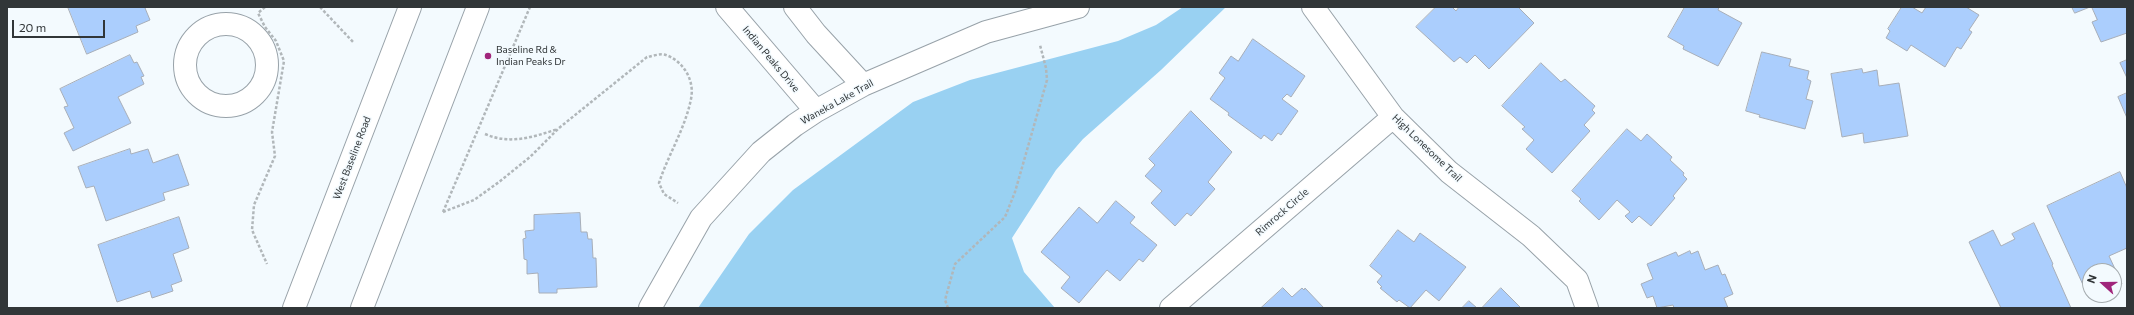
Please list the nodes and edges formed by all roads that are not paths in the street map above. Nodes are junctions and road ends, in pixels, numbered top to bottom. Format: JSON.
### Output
{"nodes":[{"id":1,"x":410,"y":7,"type":"edge"},
{"id":2,"x":478,"y":7,"type":"edge"},
{"id":3,"x":727,"y":7,"type":"edge"},
{"id":4,"x":795,"y":7,"type":"edge"},
{"id":5,"x":1078,"y":7,"type":"edge"},
{"id":6,"x":1313,"y":7,"type":"edge"},
{"id":7,"x":862,"y":85,"type":"junction"},
{"id":8,"x":816,"y":111,"type":"junction"},
{"id":9,"x":1393,"y":117,"type":"junction"},
{"id":10,"x":294,"y":308,"type":"edge"},
{"id":11,"x":362,"y":308,"type":"edge"},
{"id":12,"x":650,"y":308,"type":"edge"},
{"id":13,"x":1172,"y":308,"type":"edge"},
{"id":14,"x":1587,"y":308,"type":"edge"}],
"edges":[{"from":1,"to":10,"type":"street","name":"West Baseline Road"},
{"from":2,"to":11,"type":"street"},
{"from":3,"to":8,"type":"street","name":"Indian Peaks Drive"},
{"from":4,"to":7,"type":"street"},
{"from":5,"to":7,"type":"street","name":"Waneka Lake Trail"},
{"from":6,"to":9,"type":"street","name":"High Lonesome Trail"},
{"from":7,"to":8,"type":"street","name":"Waneka Lake Trail"},
{"from":8,"to":12,"type":"street","name":"Waneka Lake Trail"},
{"from":9,"to":13,"type":"street","name":"Rimrock Circle"},
{"from":9,"to":14,"type":"street","name":"High Lonesome Trail"}]}
